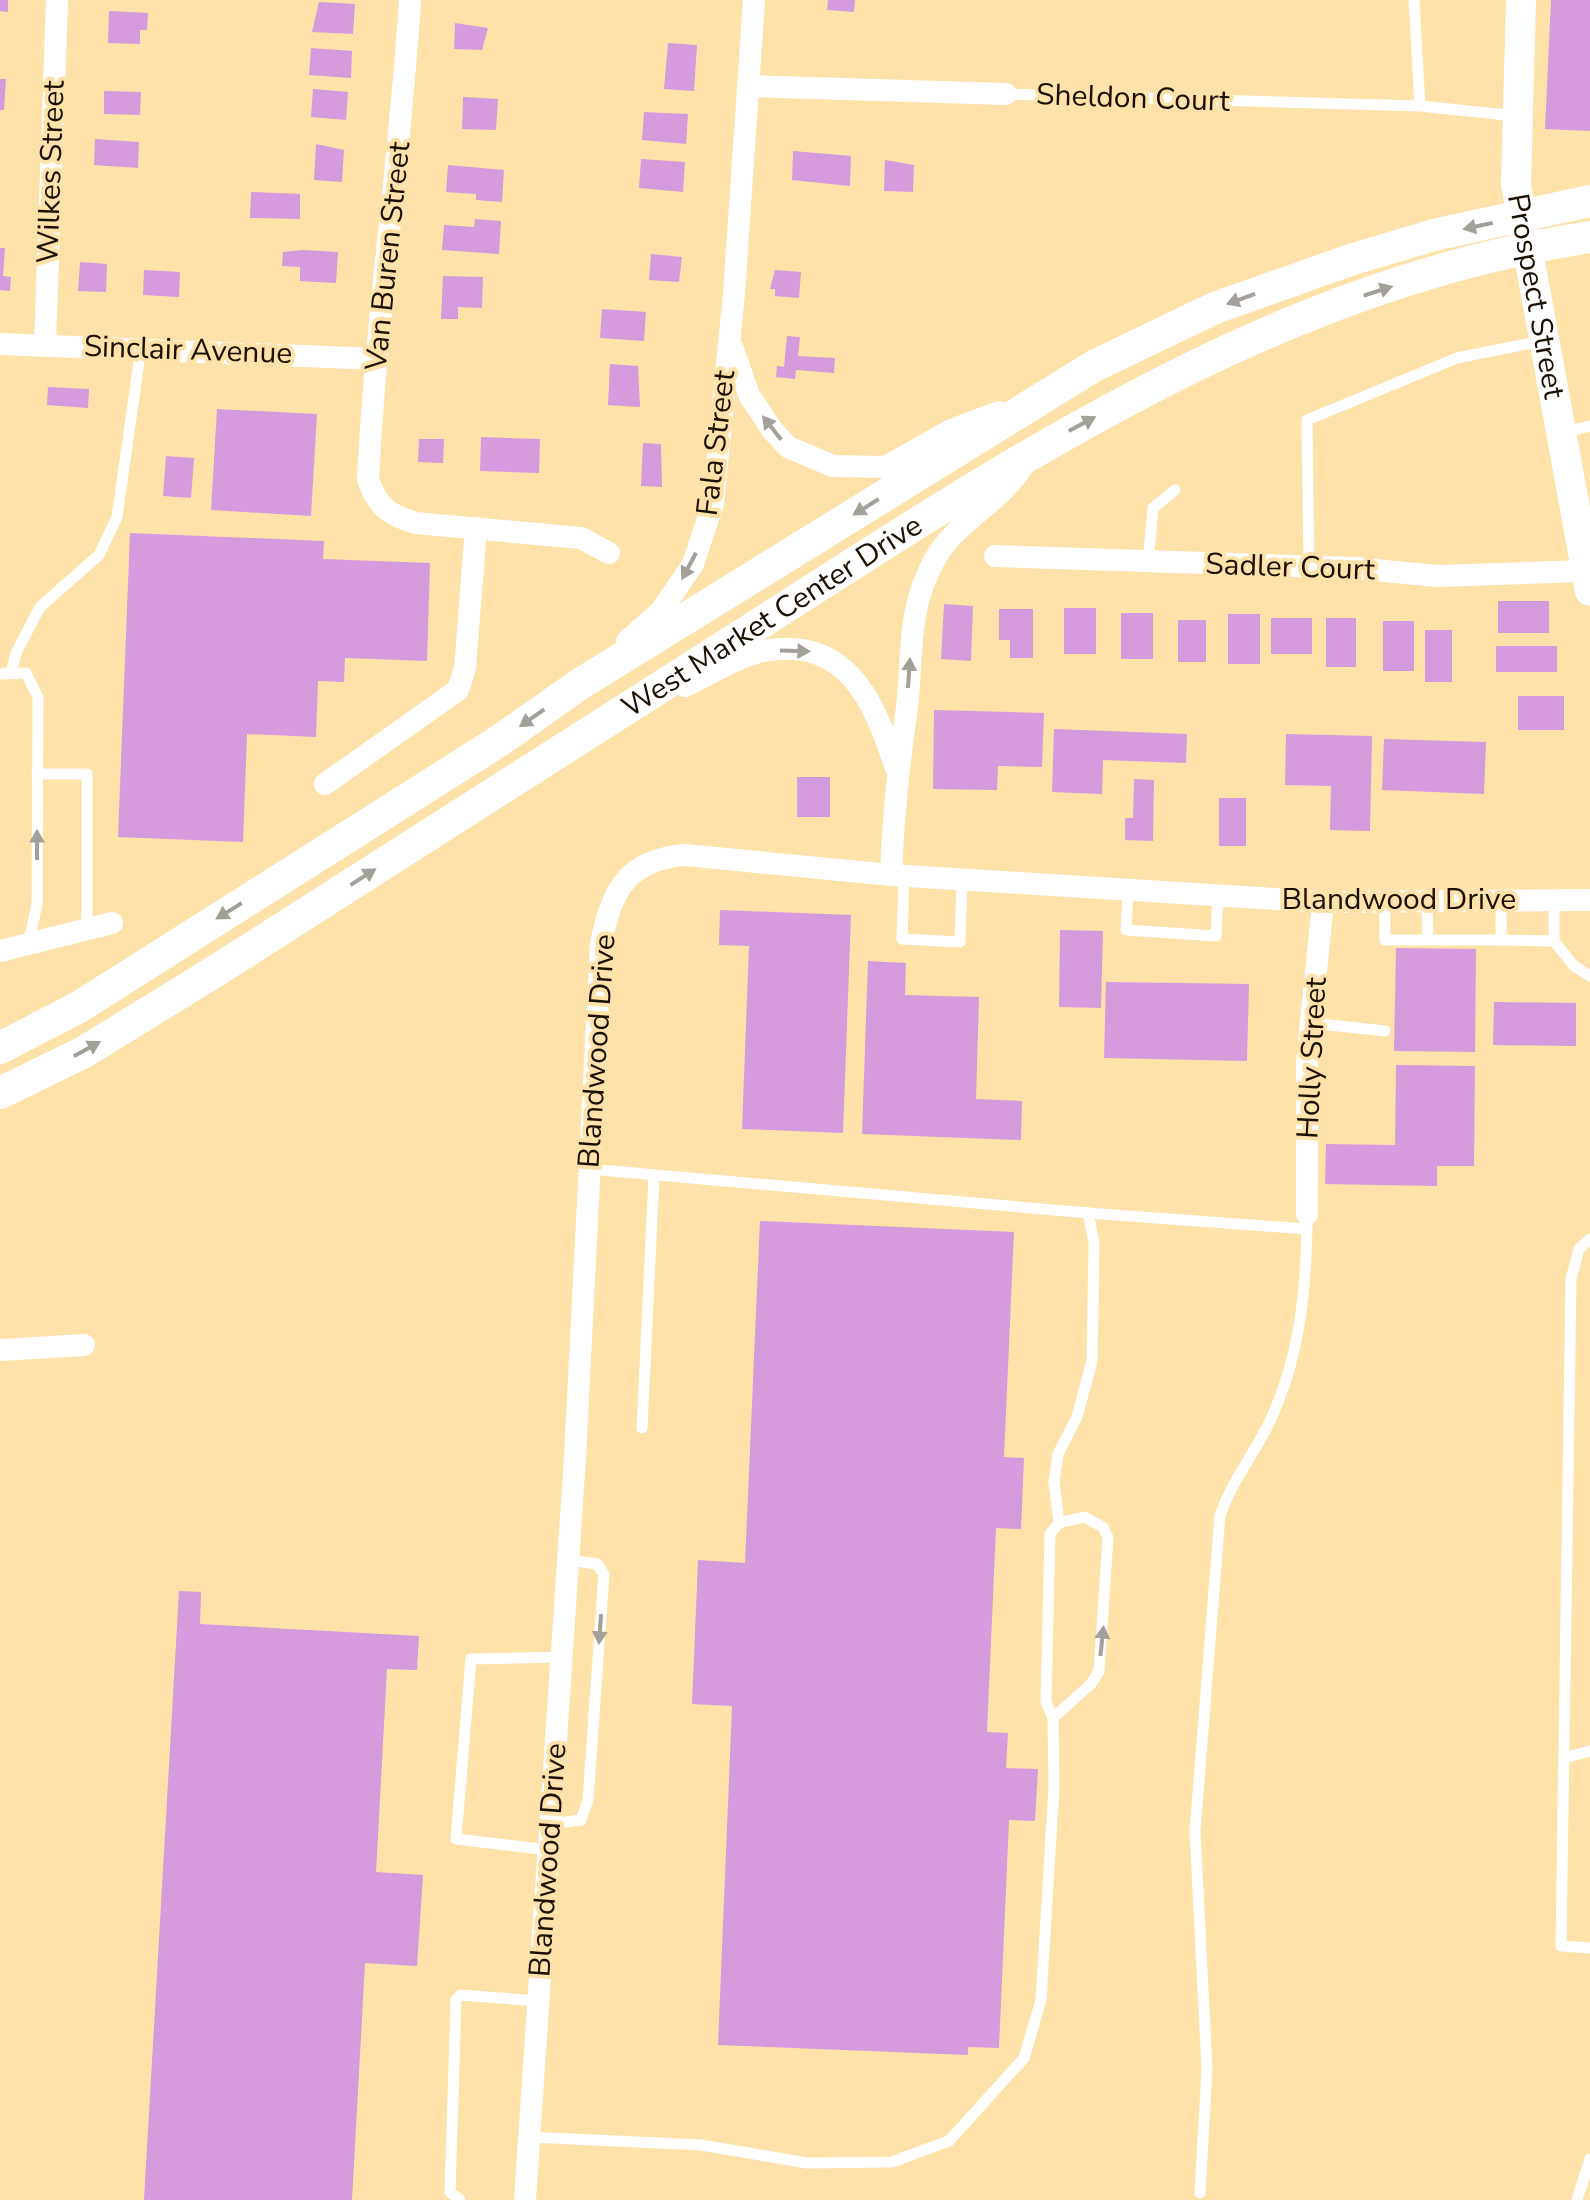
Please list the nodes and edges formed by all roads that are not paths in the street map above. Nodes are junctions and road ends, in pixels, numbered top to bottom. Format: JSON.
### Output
{"nodes":[{"id":1,"x":57,"y":0,"type":"edge"},
{"id":2,"x":410,"y":0,"type":"edge"},
{"id":3,"x":754,"y":0,"type":"edge"},
{"id":4,"x":1414,"y":0,"type":"edge"},
{"id":5,"x":1521,"y":0,"type":"edge"},
{"id":6,"x":749,"y":86,"type":"junction"},
{"id":7,"x":1006,"y":94,"type":"joint"},
{"id":8,"x":1420,"y":106,"type":"junction"},
{"id":9,"x":1516,"y":116,"type":"junction"},
{"id":10,"x":1590,"y":201,"type":"edge"},
{"id":11,"x":1590,"y":237,"type":"edge"},
{"id":12,"x":730,"y":334,"type":"junction"},
{"id":13,"x":1543,"y":340,"type":"junction"},
{"id":14,"x":0,"y":344,"type":"edge"},
{"id":15,"x":45,"y":345,"type":"junction"},
{"id":16,"x":141,"y":348,"type":"junction"},
{"id":17,"x":376,"y":358,"type":"junction"},
{"id":18,"x":1050,"y":394,"type":"junction"},
{"id":19,"x":1575,"y":429,"type":"edge"},
{"id":20,"x":1033,"y":449,"type":"junction"},
{"id":21,"x":1176,"y":490,"type":"dead end"},
{"id":22,"x":476,"y":528,"type":"junction"},
{"id":23,"x":610,"y":553,"type":"dead end"},
{"id":24,"x":994,"y":556,"type":"dead end"},
{"id":25,"x":1148,"y":562,"type":"junction"},
{"id":26,"x":1308,"y":567,"type":"junction"},
{"id":27,"x":1588,"y":581,"type":"edge"},
{"id":28,"x":6,"y":674,"type":"edge"},
{"id":29,"x":580,"y":684,"type":"junction"},
{"id":30,"x":608,"y":721,"type":"junction"},
{"id":31,"x":896,"y":769,"type":"junction"},
{"id":32,"x":37,"y":774,"type":"junction"},
{"id":33,"x":325,"y":784,"type":"dead end"},
{"id":34,"x":897,"y":875,"type":"junction"},
{"id":35,"x":962,"y":879,"type":"junction"},
{"id":36,"x":1128,"y":890,"type":"junction"},
{"id":37,"x":1218,"y":895,"type":"junction"},
{"id":38,"x":1427,"y":900,"type":"junction"},
{"id":39,"x":1500,"y":900,"type":"junction"},
{"id":40,"x":1554,"y":900,"type":"junction"},
{"id":41,"x":1590,"y":900,"type":"edge"},
{"id":42,"x":1384,"y":901,"type":"junction"},
{"id":43,"x":1323,"y":902,"type":"junction"},
{"id":44,"x":112,"y":923,"type":"dead end"},
{"id":45,"x":88,"y":929,"type":"junction"},
{"id":46,"x":1428,"y":940,"type":"junction"},
{"id":47,"x":1501,"y":940,"type":"junction"},
{"id":48,"x":1554,"y":941,"type":"junction"},
{"id":49,"x":29,"y":942,"type":"junction"},
{"id":50,"x":0,"y":950,"type":"edge"},
{"id":51,"x":1590,"y":976,"type":"edge"},
{"id":52,"x":1311,"y":1023,"type":"junction"},
{"id":53,"x":1385,"y":1031,"type":"dead end"},
{"id":54,"x":0,"y":1048,"type":"edge"},
{"id":55,"x":0,"y":1093,"type":"edge"},
{"id":56,"x":590,"y":1168,"type":"junction"},
{"id":57,"x":654,"y":1177,"type":"junction"},
{"id":58,"x":1088,"y":1213,"type":"junction"},
{"id":59,"x":1307,"y":1222,"type":"junction"},
{"id":60,"x":1590,"y":1240,"type":"edge"},
{"id":61,"x":84,"y":1345,"type":"dead end"},
{"id":62,"x":0,"y":1350,"type":"edge"},
{"id":63,"x":642,"y":1428,"type":"dead end"},
{"id":64,"x":1060,"y":1522,"type":"junction"},
{"id":65,"x":568,"y":1560,"type":"junction"},
{"id":66,"x":562,"y":1657,"type":"junction"},
{"id":67,"x":1053,"y":1718,"type":"junction"},
{"id":68,"x":1590,"y":1751,"type":"edge"},
{"id":69,"x":1564,"y":1758,"type":"junction"},
{"id":70,"x":550,"y":1824,"type":"junction"},
{"id":71,"x":549,"y":1850,"type":"junction"},
{"id":72,"x":1590,"y":1948,"type":"edge"},
{"id":73,"x":538,"y":2002,"type":"junction"},
{"id":74,"x":529,"y":2137,"type":"junction"},
{"id":75,"x":1590,"y":2159,"type":"edge"},
{"id":76,"x":1200,"y":2193,"type":"dead end"},
{"id":77,"x":460,"y":2200,"type":"edge"},
{"id":78,"x":525,"y":2200,"type":"edge"},
{"id":79,"x":1577,"y":2200,"type":"edge"}],
"edges":[{"from":1,"to":15,"type":"street","name":"Wilkes Street"},
{"from":2,"to":17,"type":"street","name":"Van Buren Street"},
{"from":3,"to":6,"type":"street","name":"Fala Street"},
{"from":4,"to":8,"type":"lane"},
{"from":5,"to":9,"type":"street","name":"Prospect Street"},
{"from":6,"to":7,"type":"street","name":"Sheldon Court"},
{"from":6,"to":12,"type":"street","name":"Fala Street"},
{"from":7,"to":8,"type":"lane","name":"Sheldon Court"},
{"from":8,"to":9,"type":"lane","name":"Sheldon Court"},
{"from":9,"to":13,"type":"street","name":"Prospect Street"},
{"from":10,"to":18,"type":"main road","name":"West Market Center Drive","one_way":true},
{"from":20,"to":11,"type":"main road","name":"West Market Center Drive","one_way":true},
{"from":18,"to":12,"type":"street","name":"Fala Street","one_way":true},
{"from":12,"to":29,"type":"street","name":"Fala Street","one_way":true},
{"from":13,"to":19,"type":"street","name":"Prospect Street"},
{"from":13,"to":26,"type":"lane"},
{"from":14,"to":15,"type":"street","name":"Sinclair Avenue"},
{"from":15,"to":16,"type":"street","name":"Sinclair Avenue"},
{"from":16,"to":17,"type":"street","name":"Sinclair Avenue"},
{"from":16,"to":28,"type":"lane"},
{"from":17,"to":22,"type":"street","name":"Van Buren Street"},
{"from":18,"to":29,"type":"main road","name":"West Market Center Drive","one_way":true},
{"from":19,"to":27,"type":"street","name":"Prospect Street"},
{"from":20,"to":30,"type":"main road","name":"West Market Center Drive"},
{"from":31,"to":20,"type":"street","one_way":true},
{"from":21,"to":25,"type":"lane"},
{"from":22,"to":23,"type":"street"},
{"from":22,"to":33,"type":"street"},
{"from":24,"to":25,"type":"street","name":"Sadler Court"},
{"from":25,"to":26,"type":"street","name":"Sadler Court"},
{"from":26,"to":27,"type":"street","name":"Sadler Court"},
{"from":28,"to":32,"type":"lane"},
{"from":29,"to":54,"type":"main road","name":"West Market Center Drive","one_way":true},
{"from":30,"to":31,"type":"street","one_way":true},
{"from":55,"to":30,"type":"main road","name":"West Market Center Drive","one_way":true},
{"from":31,"to":34,"type":"street"},
{"from":32,"to":45,"type":"lane"},
{"from":49,"to":32,"type":"lane","one_way":true},
{"from":34,"to":35,"type":"street","name":"Blandwood Drive"},
{"from":34,"to":35,"type":"lane"},
{"from":34,"to":56,"type":"street","name":"Blandwood Drive"},
{"from":35,"to":36,"type":"street","name":"Blandwood Drive"},
{"from":36,"to":37,"type":"street","name":"Blandwood Drive"},
{"from":36,"to":37,"type":"lane"},
{"from":37,"to":43,"type":"street","name":"Blandwood Drive"},
{"from":38,"to":39,"type":"street","name":"Blandwood Drive"},
{"from":38,"to":42,"type":"street","name":"Blandwood Drive"},
{"from":38,"to":46,"type":"lane"},
{"from":39,"to":40,"type":"street","name":"Blandwood Drive"},
{"from":39,"to":47,"type":"lane"},
{"from":40,"to":41,"type":"street","name":"Blandwood Drive"},
{"from":40,"to":48,"type":"lane"},
{"from":42,"to":43,"type":"street","name":"Blandwood Drive"},
{"from":42,"to":46,"type":"lane"},
{"from":43,"to":52,"type":"street","name":"Holly Street"},
{"from":44,"to":45,"type":"street"},
{"from":45,"to":49,"type":"street"},
{"from":46,"to":47,"type":"lane"},
{"from":47,"to":48,"type":"lane"},
{"from":48,"to":51,"type":"lane"},
{"from":49,"to":50,"type":"street"},
{"from":52,"to":53,"type":"lane"},
{"from":52,"to":59,"type":"street","name":"Holly Street"},
{"from":56,"to":57,"type":"lane"},
{"from":56,"to":65,"type":"street","name":"Blandwood Drive"},
{"from":57,"to":58,"type":"lane"},
{"from":57,"to":63,"type":"lane"},
{"from":58,"to":59,"type":"lane"},
{"from":58,"to":64,"type":"lane"},
{"from":59,"to":76,"type":"lane"},
{"from":60,"to":69,"type":"lane"},
{"from":61,"to":62,"type":"street"},
{"from":64,"to":67,"type":"lane"},
{"from":67,"to":64,"type":"lane","one_way":true},
{"from":65,"to":66,"type":"street","name":"Blandwood Drive"},
{"from":65,"to":70,"type":"lane","one_way":true},
{"from":66,"to":70,"type":"street","name":"Blandwood Drive"},
{"from":66,"to":71,"type":"lane"},
{"from":67,"to":74,"type":"lane"},
{"from":68,"to":69,"type":"lane"},
{"from":69,"to":72,"type":"lane"},
{"from":70,"to":71,"type":"street","name":"Blandwood Drive"},
{"from":71,"to":73,"type":"street","name":"Blandwood Drive"},
{"from":73,"to":74,"type":"street","name":"Blandwood Drive"},
{"from":73,"to":77,"type":"lane"},
{"from":74,"to":78,"type":"street","name":"Blandwood Drive"},
{"from":75,"to":79,"type":"lane"}]}
